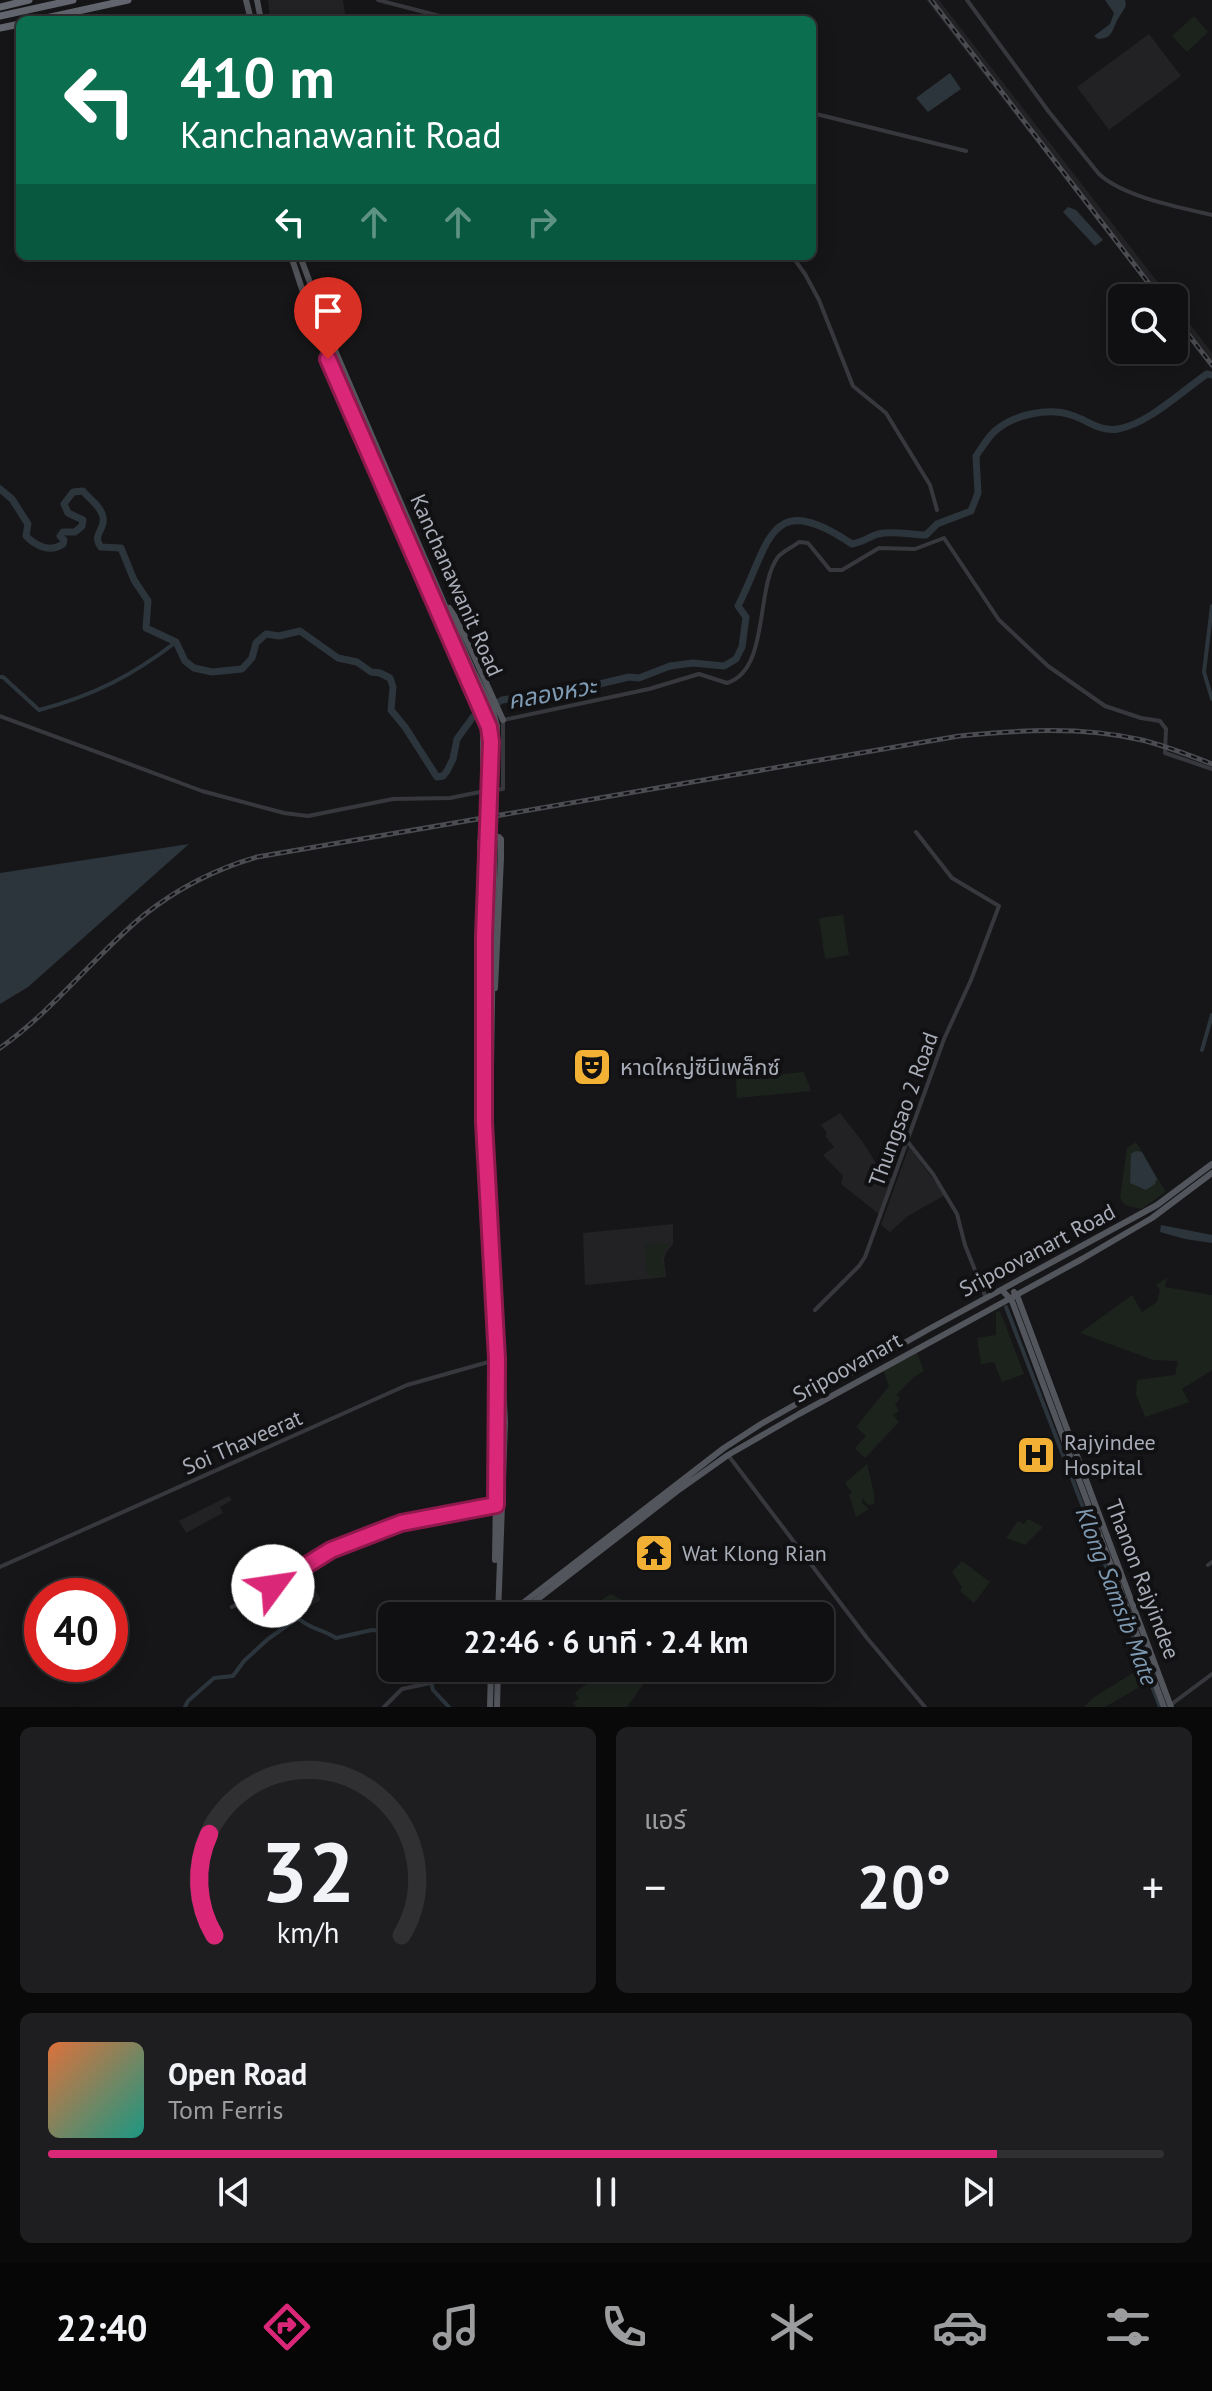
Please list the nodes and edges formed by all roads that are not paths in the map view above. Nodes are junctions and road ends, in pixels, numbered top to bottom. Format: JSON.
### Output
{"nodes":[{"id":1,"x":29,"y":0,"type":"edge"},
{"id":2,"x":72,"y":0,"type":"edge"},
{"id":3,"x":128,"y":0,"type":"edge"},
{"id":4,"x":378,"y":0,"type":"edge"},
{"id":5,"x":967,"y":0,"type":"edge"},
{"id":6,"x":0,"y":7,"type":"edge"},
{"id":7,"x":0,"y":16,"type":"edge"},
{"id":8,"x":55,"y":16,"type":"edge"},
{"id":9,"x":440,"y":16,"type":"edge"},
{"id":10,"x":816,"y":114,"type":"edge"},
{"id":11,"x":966,"y":151,"type":"dead end"},
{"id":12,"x":1212,"y":215,"type":"edge"},
{"id":13,"x":292,"y":260,"type":"edge"},
{"id":14,"x":301,"y":260,"type":"edge"},
{"id":15,"x":795,"y":260,"type":"edge"},
{"id":16,"x":937,"y":510,"type":"dead end"},
{"id":17,"x":439,"y":602,"type":"junction"},
{"id":18,"x":468,"y":668,"type":"junction"},
{"id":19,"x":0,"y":716,"type":"edge"},
{"id":20,"x":503,"y":720,"type":"junction"},
{"id":21,"x":1212,"y":769,"type":"edge"},
{"id":22,"x":483,"y":791,"type":"junction"},
{"id":23,"x":916,"y":832,"type":"dead end"},
{"id":24,"x":484,"y":981,"type":"junction"},
{"id":25,"x":492,"y":1003,"type":"junction"},
{"id":26,"x":907,"y":1141,"type":"junction"},
{"id":27,"x":1212,"y":1164,"type":"edge"},
{"id":28,"x":489,"y":1168,"type":"junction"},
{"id":29,"x":1212,"y":1173,"type":"edge"},
{"id":30,"x":1189,"y":1187,"type":"junction"},
{"id":31,"x":1006,"y":1288,"type":"junction"},
{"id":32,"x":1012,"y":1295,"type":"junction"},
{"id":33,"x":986,"y":1298,"type":"junction"},
{"id":34,"x":991,"y":1307,"type":"junction"},
{"id":35,"x":815,"y":1310,"type":"dead end"},
{"id":36,"x":499,"y":1359,"type":"junction"},
{"id":37,"x":875,"y":1360,"type":"junction"},
{"id":38,"x":881,"y":1369,"type":"junction"},
{"id":39,"x":724,"y":1448,"type":"junction"},
{"id":40,"x":728,"y":1455,"type":"junction"},
{"id":41,"x":496,"y":1505,"type":"junction"},
{"id":42,"x":609,"y":1540,"type":"junction"},
{"id":43,"x":0,"y":1567,"type":"edge"},
{"id":44,"x":496,"y":1602,"type":"edge"},
{"id":45,"x":497,"y":1602,"type":"edge"},
{"id":46,"x":527,"y":1602,"type":"edge"},
{"id":47,"x":232,"y":1607,"type":"dead end"},
{"id":48,"x":1212,"y":1676,"type":"edge"},
{"id":49,"x":431,"y":1682,"type":"edge"},
{"id":50,"x":492,"y":1682,"type":"edge"},
{"id":51,"x":494,"y":1682,"type":"edge"},
{"id":52,"x":384,"y":1707,"type":"edge"},
{"id":53,"x":490,"y":1707,"type":"edge"},
{"id":54,"x":497,"y":1707,"type":"edge"},
{"id":55,"x":925,"y":1707,"type":"edge"},
{"id":56,"x":1169,"y":1707,"type":"edge"}],
"edges":[{"from":1,"to":6,"type":"highway"},
{"from":2,"to":7,"type":"highway"},
{"from":3,"to":8,"type":"highway"},
{"from":4,"to":9,"type":"street"},
{"from":5,"to":12,"type":"street"},
{"from":10,"to":11,"type":"street"},
{"from":13,"to":17,"type":"main road","name":"Kanchanawanit Road"},
{"from":14,"to":17,"type":"main road","name":"Kanchanawanit Road"},
{"from":15,"to":16,"type":"street"},
{"from":17,"to":18,"type":"main road","name":"Kanchanawanit Road"},
{"from":17,"to":20,"type":"main road","bridge":true},
{"from":17,"to":22,"type":"main road","bridge":true},
{"from":18,"to":24,"type":"main road","name":"Kanchanawanit Road","bridge":true},
{"from":18,"to":25,"type":"main road","name":"Kanchanawanit Road","bridge":true},
{"from":19,"to":22,"type":"street"},
{"from":20,"to":21,"type":"street"},
{"from":20,"to":22,"type":"street"},
{"from":23,"to":26,"type":"street","name":"Thungsao 2 Road"},
{"from":24,"to":25,"type":"main road"},
{"from":24,"to":28,"type":"main road","name":"Kanchanawanit Road"},
{"from":25,"to":28,"type":"main road","name":"Kanchanawanit Road"},
{"from":26,"to":33,"type":"street"},
{"from":26,"to":35,"type":"street","name":"Thungsao 2 Road"},
{"from":27,"to":30,"type":"main road","name":"Sripoovanart Road"},
{"from":28,"to":36,"type":"main road","name":"Kanchanawanit Road"},
{"from":29,"to":30,"type":"main road","name":"Sripoovanart"},
{"from":30,"to":31,"type":"main road","name":"Sripoovanart Road"},
{"from":30,"to":32,"type":"main road","name":"Sripoovanart"},
{"from":31,"to":32,"type":"main road"},
{"from":31,"to":33,"type":"main road","name":"Sripoovanart Road"},
{"from":32,"to":34,"type":"main road","name":"Sripoovanart"},
{"from":32,"to":56,"type":"main road"},
{"from":33,"to":34,"type":"main road"},
{"from":33,"to":37,"type":"main road","name":"Sripoovanart Road"},
{"from":34,"to":38,"type":"main road","name":"Sripoovanart"},
{"from":36,"to":41,"type":"main road","name":"Kanchanawanit Road"},
{"from":36,"to":43,"type":"street","name":"Soi Thaveerat"},
{"from":36,"to":45,"type":"main road","name":"Kanchanawanit Road"},
{"from":37,"to":38,"type":"main road"},
{"from":37,"to":39,"type":"main road","name":"Sripoovanart"},
{"from":38,"to":40,"type":"main road","name":"Sripoovanart"},
{"from":39,"to":40,"type":"main road"},
{"from":39,"to":42,"type":"main road","name":"Sripoovanart"},
{"from":40,"to":42,"type":"main road","name":"Sripoovanart"},
{"from":40,"to":55,"type":"street"},
{"from":41,"to":44,"type":"main road","name":"Kanchanawanit Road"},
{"from":41,"to":47,"type":"street"},
{"from":42,"to":46,"type":"main road","name":"Sripoovanart"},
{"from":48,"to":56,"type":"street"},
{"from":49,"to":52,"type":"street"},
{"from":50,"to":53,"type":"main road"},
{"from":51,"to":54,"type":"main road"}]}
